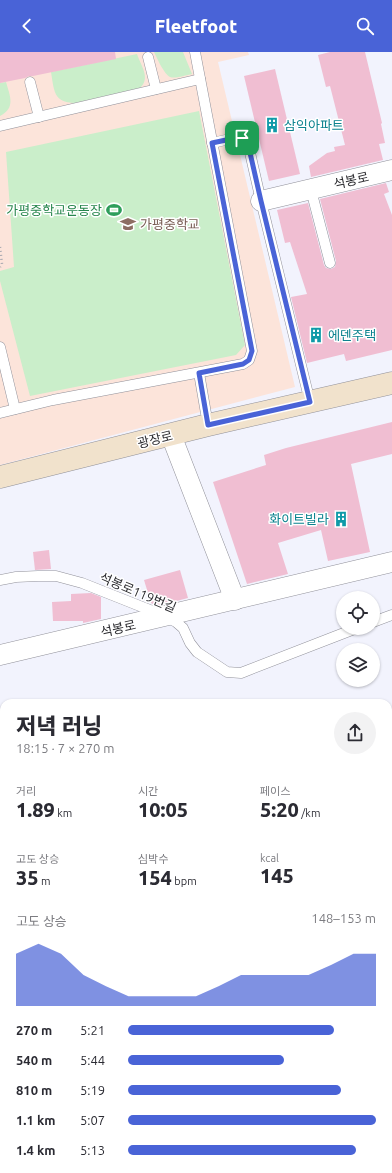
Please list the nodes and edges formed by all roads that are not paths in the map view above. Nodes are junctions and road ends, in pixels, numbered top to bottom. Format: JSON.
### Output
{"nodes":[{"id":1,"x":195,"y":52,"type":"edge"},
{"id":2,"x":148,"y":57,"type":"dead end"},
{"id":3,"x":200,"y":79,"type":"junction"},
{"id":4,"x":30,"y":82,"type":"dead end"},
{"id":5,"x":156,"y":89,"type":"junction"},
{"id":6,"x":39,"y":117,"type":"junction"},
{"id":7,"x":0,"y":126,"type":"edge"},
{"id":8,"x":212,"y":143,"type":"junction"},
{"id":9,"x":392,"y":170,"type":"edge"},
{"id":10,"x":311,"y":190,"type":"junction"},
{"id":11,"x":261,"y":201,"type":"junction"},
{"id":12,"x":330,"y":263,"type":"dead end"},
{"id":13,"x":0,"y":347,"type":"edge"},
{"id":14,"x":199,"y":373,"type":"junction"},
{"id":15,"x":392,"y":383,"type":"edge"},
{"id":16,"x":310,"y":402,"type":"junction"},
{"id":17,"x":15,"y":409,"type":"junction"},
{"id":18,"x":0,"y":413,"type":"edge"},
{"id":19,"x":208,"y":425,"type":"junction"},
{"id":20,"x":171,"y":435,"type":"junction"},
{"id":21,"x":0,"y":477,"type":"edge"},
{"id":22,"x":392,"y":562,"type":"edge"},
{"id":23,"x":0,"y":580,"type":"edge"},
{"id":24,"x":235,"y":600,"type":"junction"},
{"id":25,"x":392,"y":615,"type":"edge"},
{"id":26,"x":165,"y":616,"type":"junction"},
{"id":27,"x":380,"y":619,"type":"edge"},
{"id":28,"x":340,"y":635,"type":"edge"},
{"id":29,"x":0,"y":655,"type":"edge"}],
"edges":[{"from":1,"to":3,"type":"lane"},
{"from":2,"to":5,"type":"lane"},
{"from":3,"to":5,"type":"lane"},
{"from":3,"to":8,"type":"lane"},
{"from":4,"to":6,"type":"lane"},
{"from":5,"to":6,"type":"lane"},
{"from":6,"to":7,"type":"lane"},
{"from":8,"to":11,"type":"lane"},
{"from":8,"to":14,"type":"lane"},
{"from":9,"to":10,"type":"street","name":"석봉로"},
{"from":10,"to":11,"type":"street","name":"석봉로"},
{"from":10,"to":12,"type":"lane"},
{"from":11,"to":16,"type":"lane"},
{"from":13,"to":17,"type":"lane"},
{"from":14,"to":17,"type":"lane"},
{"from":14,"to":19,"type":"lane"},
{"from":15,"to":16,"type":"street","name":"광장로"},
{"from":16,"to":19,"type":"street","name":"광장로"},
{"from":17,"to":18,"type":"lane"},
{"from":19,"to":20,"type":"street","name":"광장로"},
{"from":20,"to":21,"type":"street","name":"광장로"},
{"from":20,"to":24,"type":"street"},
{"from":22,"to":24,"type":"street","name":"석봉로"},
{"from":23,"to":26,"type":"lane","name":"석봉로119번길"},
{"from":24,"to":26,"type":"street","name":"석봉로"},
{"from":25,"to":27,"type":"lane"},
{"from":26,"to":28,"type":"lane","name":"석봉로119번길"},
{"from":26,"to":29,"type":"street","name":"석봉로"}]}
